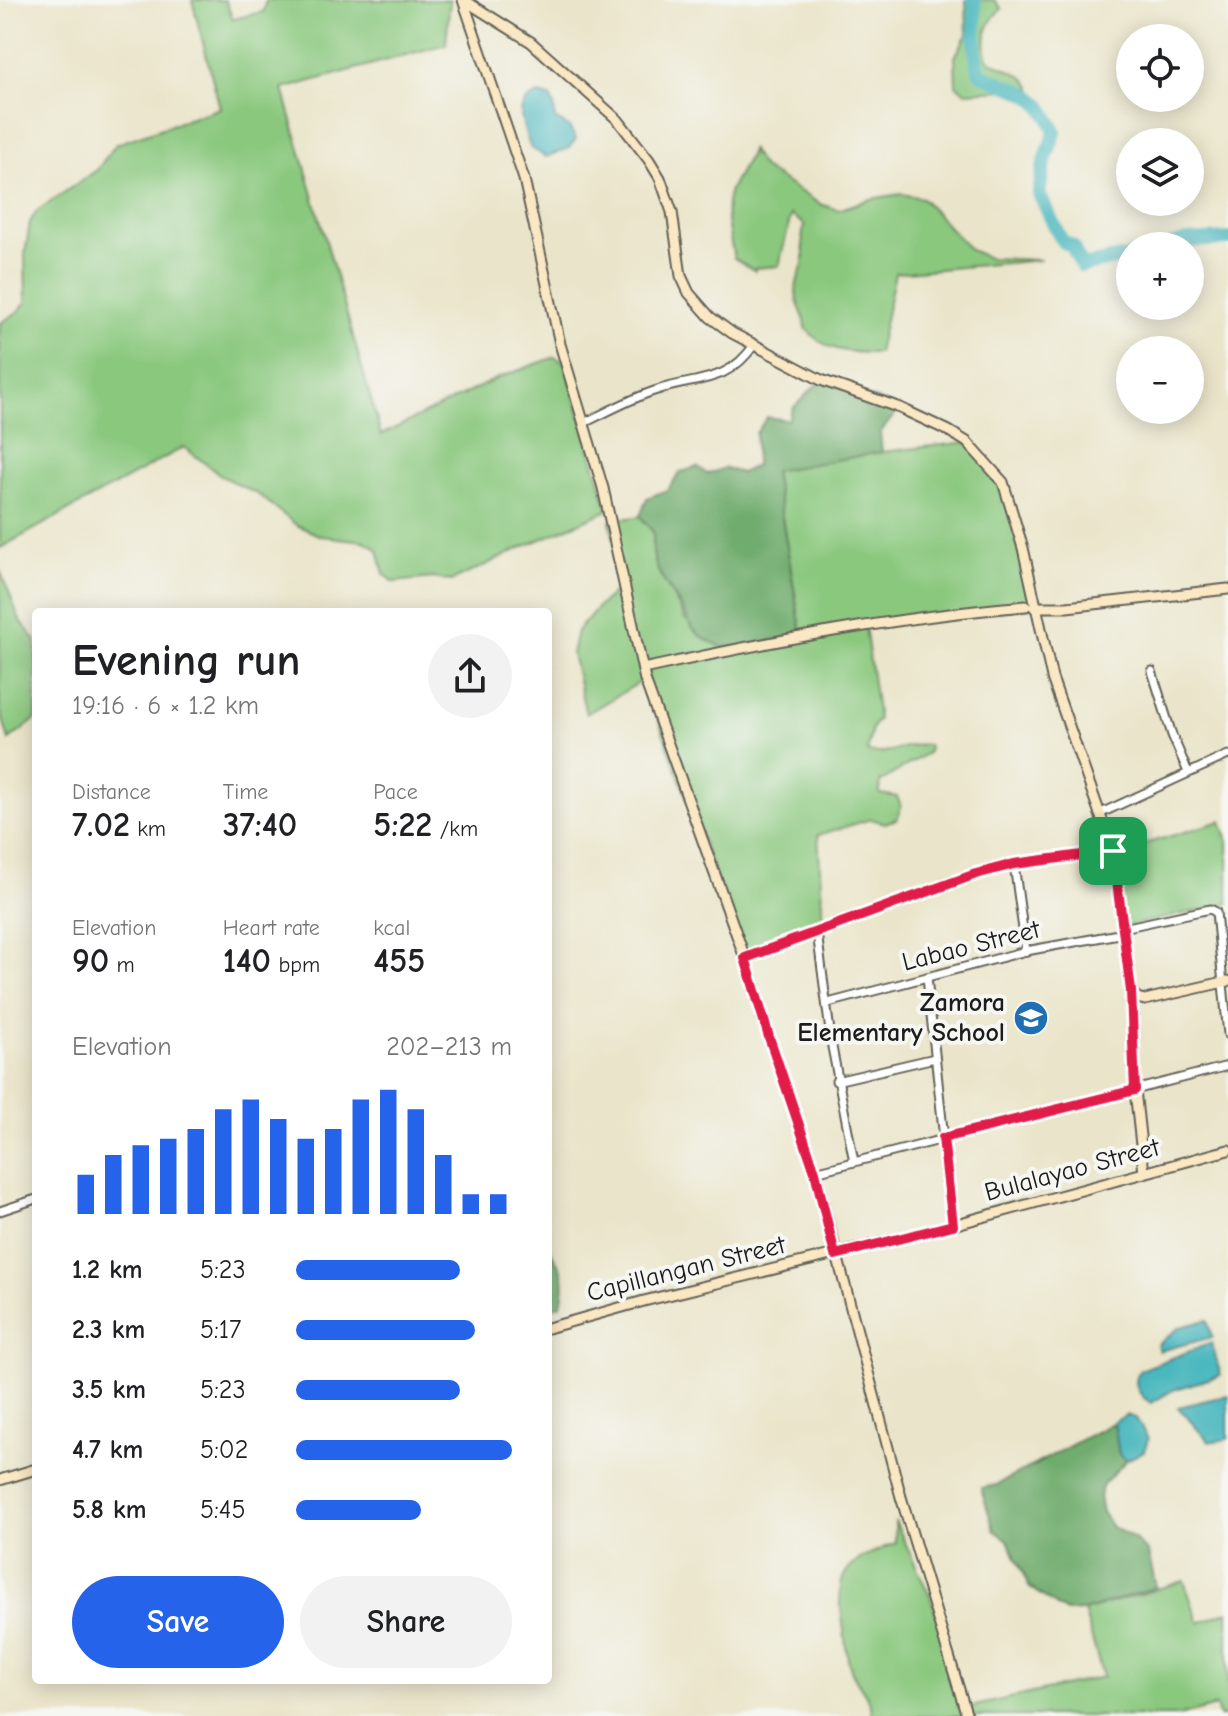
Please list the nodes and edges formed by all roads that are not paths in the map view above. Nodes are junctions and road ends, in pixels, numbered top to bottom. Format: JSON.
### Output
{"nodes":[{"id":1,"x":464,"y":0,"type":"edge"},
{"id":2,"x":754,"y":345,"type":"junction"},
{"id":3,"x":584,"y":423,"type":"junction"},
{"id":4,"x":1228,"y":589,"type":"edge"},
{"id":5,"x":1030,"y":607,"type":"junction"},
{"id":6,"x":643,"y":669,"type":"junction"},
{"id":7,"x":1152,"y":671,"type":"dead end"},
{"id":8,"x":1228,"y":755,"type":"edge"},
{"id":9,"x":1188,"y":772,"type":"junction"},
{"id":10,"x":1099,"y":814,"type":"junction"},
{"id":11,"x":1113,"y":851,"type":"junction"},
{"id":12,"x":1014,"y":864,"type":"junction"},
{"id":13,"x":1124,"y":930,"type":"junction"},
{"id":14,"x":817,"y":932,"type":"junction"},
{"id":15,"x":1026,"y":951,"type":"junction"},
{"id":16,"x":745,"y":958,"type":"junction"},
{"id":17,"x":927,"y":977,"type":"junction"},
{"id":18,"x":1226,"y":981,"type":"edge"},
{"id":19,"x":1131,"y":991,"type":"junction"},
{"id":20,"x":828,"y":1003,"type":"junction"},
{"id":21,"x":1228,"y":1035,"type":"edge"},
{"id":22,"x":935,"y":1058,"type":"junction"},
{"id":23,"x":1228,"y":1066,"type":"edge"},
{"id":24,"x":837,"y":1081,"type":"junction"},
{"id":25,"x":1135,"y":1090,"type":"junction"},
{"id":26,"x":943,"y":1138,"type":"junction"},
{"id":27,"x":1228,"y":1150,"type":"edge"},
{"id":28,"x":854,"y":1162,"type":"junction"},
{"id":29,"x":815,"y":1172,"type":"junction"},
{"id":30,"x":1144,"y":1173,"type":"junction"},
{"id":31,"x":32,"y":1200,"type":"edge"},
{"id":32,"x":0,"y":1211,"type":"edge"},
{"id":33,"x":953,"y":1225,"type":"junction"},
{"id":34,"x":835,"y":1255,"type":"junction"},
{"id":35,"x":552,"y":1327,"type":"edge"},
{"id":36,"x":32,"y":1470,"type":"edge"},
{"id":37,"x":0,"y":1480,"type":"edge"},
{"id":38,"x":967,"y":1716,"type":"edge"}],
"edges":[{"from":1,"to":2,"type":"street"},
{"from":1,"to":3,"type":"street"},
{"from":2,"to":3,"type":"street"},
{"from":2,"to":5,"type":"street"},
{"from":3,"to":6,"type":"street"},
{"from":4,"to":5,"type":"street"},
{"from":5,"to":6,"type":"street"},
{"from":5,"to":10,"type":"street"},
{"from":6,"to":16,"type":"street"},
{"from":7,"to":9,"type":"street"},
{"from":8,"to":9,"type":"street"},
{"from":9,"to":10,"type":"street"},
{"from":10,"to":11,"type":"street"},
{"from":11,"to":12,"type":"street"},
{"from":11,"to":13,"type":"street"},
{"from":12,"to":14,"type":"street"},
{"from":12,"to":15,"type":"street"},
{"from":13,"to":15,"type":"street","name":"Labao Street"},
{"from":13,"to":18,"type":"street","name":"Labao Street"},
{"from":13,"to":19,"type":"street"},
{"from":14,"to":16,"type":"street"},
{"from":14,"to":20,"type":"street"},
{"from":15,"to":17,"type":"street","name":"Labao Street"},
{"from":16,"to":29,"type":"street"},
{"from":17,"to":20,"type":"street","name":"Labao Street"},
{"from":17,"to":22,"type":"street"},
{"from":18,"to":19,"type":"street"},
{"from":18,"to":21,"type":"street"},
{"from":19,"to":25,"type":"street"},
{"from":20,"to":24,"type":"street"},
{"from":22,"to":24,"type":"street"},
{"from":22,"to":26,"type":"street"},
{"from":23,"to":25,"type":"street"},
{"from":24,"to":28,"type":"street"},
{"from":25,"to":26,"type":"street"},
{"from":25,"to":30,"type":"street"},
{"from":26,"to":28,"type":"street"},
{"from":26,"to":33,"type":"street"},
{"from":27,"to":30,"type":"street","name":"Bulalayao Street"},
{"from":28,"to":29,"type":"street"},
{"from":29,"to":34,"type":"street"},
{"from":30,"to":33,"type":"street","name":"Bulalayao Street"},
{"from":31,"to":32,"type":"street"},
{"from":33,"to":34,"type":"street","name":"Bulalayao Street"},
{"from":34,"to":35,"type":"street","name":"Capillangan Street"},
{"from":34,"to":38,"type":"street"},
{"from":36,"to":37,"type":"street"}]}
